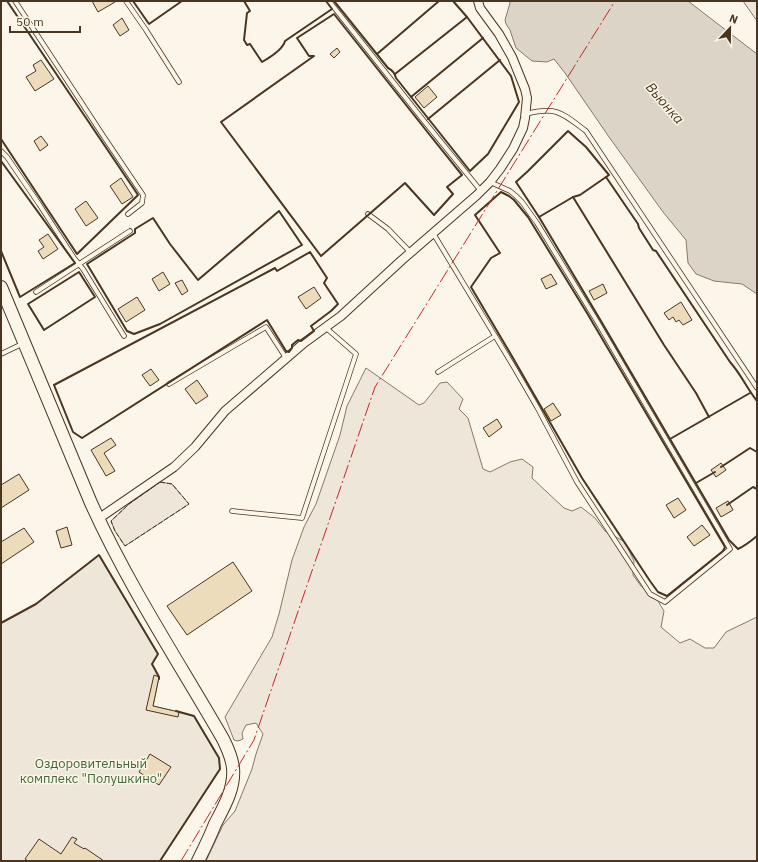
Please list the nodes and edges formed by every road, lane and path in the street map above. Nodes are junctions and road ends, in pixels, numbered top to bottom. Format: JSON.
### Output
{"nodes":[{"id":1,"x":15,"y":1,"type":"edge"},
{"id":2,"x":126,"y":1,"type":"edge"},
{"id":3,"x":329,"y":1,"type":"edge"},
{"id":4,"x":478,"y":1,"type":"edge"},
{"id":5,"x":180,"y":82,"type":"dead end"},
{"id":6,"x":526,"y":114,"type":"junction"},
{"id":7,"x":1,"y":151,"type":"edge"},
{"id":8,"x":490,"y":182,"type":"junction"},
{"id":9,"x":481,"y":191,"type":"junction"},
{"id":10,"x":128,"y":214,"type":"dead end"},
{"id":11,"x":368,"y":214,"type":"dead end"},
{"id":12,"x":130,"y":231,"type":"dead end"},
{"id":13,"x":433,"y":233,"type":"junction"},
{"id":14,"x":410,"y":253,"type":"junction"},
{"id":15,"x":79,"y":264,"type":"junction"},
{"id":16,"x":1,"y":287,"type":"edge"},
{"id":17,"x":36,"y":292,"type":"dead end"},
{"id":18,"x":326,"y":327,"type":"junction"},
{"id":19,"x":124,"y":336,"type":"dead end"},
{"id":20,"x":495,"y":336,"type":"junction"},
{"id":21,"x":24,"y":343,"type":"junction"},
{"id":22,"x":1,"y":354,"type":"edge"},
{"id":23,"x":286,"y":358,"type":"junction"},
{"id":24,"x":438,"y":372,"type":"dead end"},
{"id":25,"x":169,"y":384,"type":"dead end"},
{"id":26,"x":757,"y":388,"type":"edge"},
{"id":27,"x":232,"y":511,"type":"dead end"},
{"id":28,"x":98,"y":519,"type":"junction"},
{"id":29,"x":198,"y":861,"type":"edge"}],
"edges":[{"from":1,"to":10,"type":"lane"},
{"from":2,"to":5,"type":"lane"},
{"from":3,"to":9,"type":"lane"},
{"from":4,"to":6,"type":"street"},
{"from":6,"to":8,"type":"street"},
{"from":6,"to":26,"type":"lane"},
{"from":7,"to":15,"type":"lane"},
{"from":8,"to":9,"type":"street"},
{"from":8,"to":20,"type":"lane"},
{"from":9,"to":13,"type":"street"},
{"from":11,"to":14,"type":"lane"},
{"from":12,"to":15,"type":"lane"},
{"from":13,"to":14,"type":"street"},
{"from":13,"to":20,"type":"lane"},
{"from":14,"to":18,"type":"street"},
{"from":15,"to":17,"type":"lane"},
{"from":15,"to":19,"type":"lane"},
{"from":16,"to":21,"type":"main road"},
{"from":18,"to":23,"type":"street"},
{"from":18,"to":27,"type":"lane"},
{"from":20,"to":24,"type":"lane"},
{"from":21,"to":22,"type":"lane"},
{"from":21,"to":28,"type":"main road"},
{"from":23,"to":25,"type":"lane"},
{"from":23,"to":28,"type":"street"},
{"from":28,"to":29,"type":"main road"}]}
